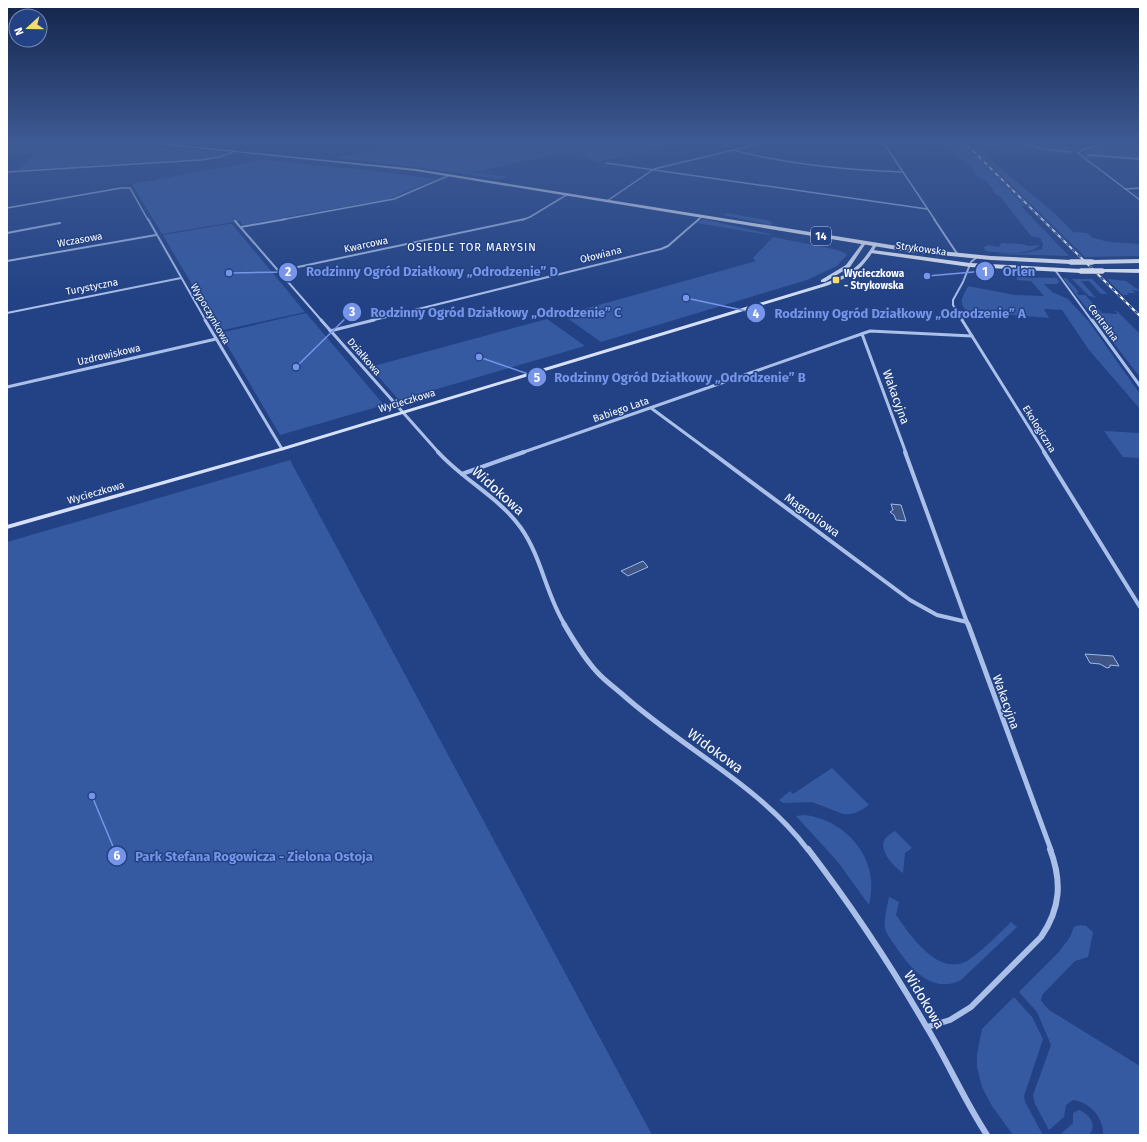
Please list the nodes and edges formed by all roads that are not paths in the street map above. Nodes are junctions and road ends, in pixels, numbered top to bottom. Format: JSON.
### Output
{"nodes":[{"id":1,"x":80,"y":195,"type":"edge"},
{"id":2,"x":134,"y":195,"type":"edge"},
{"id":3,"x":405,"y":195,"type":"edge"},
{"id":4,"x":566,"y":195,"type":"edge"},
{"id":5,"x":575,"y":195,"type":"edge"},
{"id":6,"x":615,"y":195,"type":"edge"},
{"id":7,"x":835,"y":195,"type":"edge"},
{"id":8,"x":918,"y":195,"type":"edge"},
{"id":9,"x":607,"y":201,"type":"junction"},
{"id":10,"x":7,"y":208,"type":"edge"},
{"id":11,"x":927,"y":208,"type":"junction"},
{"id":12,"x":702,"y":216,"type":"junction"},
{"id":13,"x":236,"y":221,"type":"dead end"},
{"id":14,"x":60,"y":223,"type":"dead end"},
{"id":15,"x":241,"y":226,"type":"junction"},
{"id":16,"x":7,"y":233,"type":"edge"},
{"id":17,"x":156,"y":235,"type":"junction"},
{"id":18,"x":793,"y":237,"type":"dead end"},
{"id":19,"x":864,"y":243,"type":"junction"},
{"id":20,"x":875,"y":245,"type":"junction"},
{"id":21,"x":857,"y":249,"type":"junction"},
{"id":22,"x":872,"y":251,"type":"junction"},
{"id":23,"x":958,"y":255,"type":"junction"},
{"id":24,"x":977,"y":257,"type":"junction"},
{"id":25,"x":7,"y":261,"type":"edge"},
{"id":26,"x":1122,"y":262,"type":"junction"},
{"id":27,"x":1139,"y":262,"type":"edge"},
{"id":28,"x":970,"y":265,"type":"junction"},
{"id":29,"x":1055,"y":270,"type":"junction"},
{"id":30,"x":279,"y":271,"type":"junction"},
{"id":31,"x":1137,"y":271,"type":"edge"},
{"id":32,"x":1140,"y":276,"type":"edge"},
{"id":33,"x":181,"y":278,"type":"junction"},
{"id":34,"x":810,"y":288,"type":"junction"},
{"id":35,"x":7,"y":313,"type":"edge"},
{"id":36,"x":330,"y":331,"type":"junction"},
{"id":37,"x":862,"y":334,"type":"junction"},
{"id":38,"x":972,"y":336,"type":"junction"},
{"id":39,"x":216,"y":340,"type":"junction"},
{"id":40,"x":1140,"y":386,"type":"edge"},
{"id":41,"x":7,"y":387,"type":"edge"},
{"id":42,"x":651,"y":408,"type":"junction"},
{"id":43,"x":402,"y":413,"type":"junction"},
{"id":44,"x":282,"y":449,"type":"junction"},
{"id":45,"x":462,"y":474,"type":"junction"},
{"id":46,"x":7,"y":527,"type":"edge"},
{"id":47,"x":1140,"y":607,"type":"edge"},
{"id":48,"x":967,"y":622,"type":"junction"},
{"id":49,"x":927,"y":1028,"type":"junction"},
{"id":50,"x":987,"y":1135,"type":"edge"}],
"edges":[{"from":1,"to":10,"type":"street","name":"Wypoczynkowa"},
{"from":2,"to":17,"type":"street","name":"Wypoczynkowa"},
{"from":3,"to":15,"type":"street"},
{"from":4,"to":30,"type":"street","name":"Kwarcowa"},
{"from":5,"to":9,"type":"main road","name":"Strykowska","number":"14"},
{"from":6,"to":9,"type":"street"},
{"from":7,"to":11,"type":"street"},
{"from":8,"to":11,"type":"street"},
{"from":9,"to":12,"type":"main road","name":"Strykowska","number":"14"},
{"from":11,"to":23,"type":"street"},
{"from":12,"to":18,"type":"main road","name":"Strykowska","number":"14"},
{"from":12,"to":19,"type":"main road","name":"Strykowska","number":"14"},
{"from":12,"to":36,"type":"street","name":"Ołowiana"},
{"from":13,"to":15,"type":"street","name":"Działkowa"},
{"from":14,"to":16,"type":"street"},
{"from":15,"to":30,"type":"street","name":"Działkowa"},
{"from":17,"to":25,"type":"street","name":"Wczasowa"},
{"from":17,"to":33,"type":"street","name":"Wypoczynkowa"},
{"from":19,"to":20,"type":"main road","name":"Strykowska","number":"14"},
{"from":19,"to":21,"type":"street","name":"Wycieczkowa"},
{"from":20,"to":22,"type":"street","name":"Wycieczkowa"},
{"from":20,"to":23,"type":"main road","name":"Strykowska","number":"14"},
{"from":21,"to":22,"type":"main road","name":"Strykowska"},
{"from":21,"to":34,"type":"street","name":"Wycieczkowa"},
{"from":22,"to":28,"type":"main road","name":"Strykowska"},
{"from":22,"to":34,"type":"street","name":"Wycieczkowa"},
{"from":23,"to":24,"type":"main road","name":"Strykowska","number":"14"},
{"from":24,"to":26,"type":"main road","name":"Strykowska","number":"14","bridge":true},
{"from":24,"to":28,"type":"street","name":"Ekologiczna"},
{"from":26,"to":27,"type":"main road","name":"Strykowska","number":"14"},
{"from":26,"to":31,"type":"main road"},
{"from":28,"to":29,"type":"main road","name":"Strykowska"},
{"from":28,"to":38,"type":"street","name":"Ekologiczna"},
{"from":29,"to":31,"type":"main road","name":"Strykowska","bridge":true},
{"from":29,"to":40,"type":"street","name":"Centralna"},
{"from":30,"to":36,"type":"street","name":"Działkowa"},
{"from":31,"to":32,"type":"main road"},
{"from":33,"to":35,"type":"street","name":"Turystyczna"},
{"from":33,"to":39,"type":"street","name":"Wypoczynkowa"},
{"from":34,"to":43,"type":"street","name":"Wycieczkowa"},
{"from":36,"to":43,"type":"street","name":"Działkowa"},
{"from":37,"to":38,"type":"street","name":"Babiego Lata"},
{"from":37,"to":42,"type":"street","name":"Babiego Lata"},
{"from":37,"to":48,"type":"street","name":"Wakacyjna"},
{"from":38,"to":47,"type":"street","name":"Ekologiczna"},
{"from":39,"to":41,"type":"street","name":"Uzdrowiskowa"},
{"from":39,"to":44,"type":"street","name":"Wypoczynkowa"},
{"from":42,"to":45,"type":"street","name":"Babiego Lata"},
{"from":42,"to":48,"type":"street","name":"Magnoliowa"},
{"from":43,"to":44,"type":"street","name":"Wycieczkowa"},
{"from":43,"to":45,"type":"street","name":"Widokowa"},
{"from":44,"to":46,"type":"street","name":"Wycieczkowa"},
{"from":45,"to":49,"type":"street","name":"Widokowa"},
{"from":48,"to":49,"type":"street","name":"Wakacyjna"},
{"from":49,"to":50,"type":"street","name":"Widokowa"}]}
